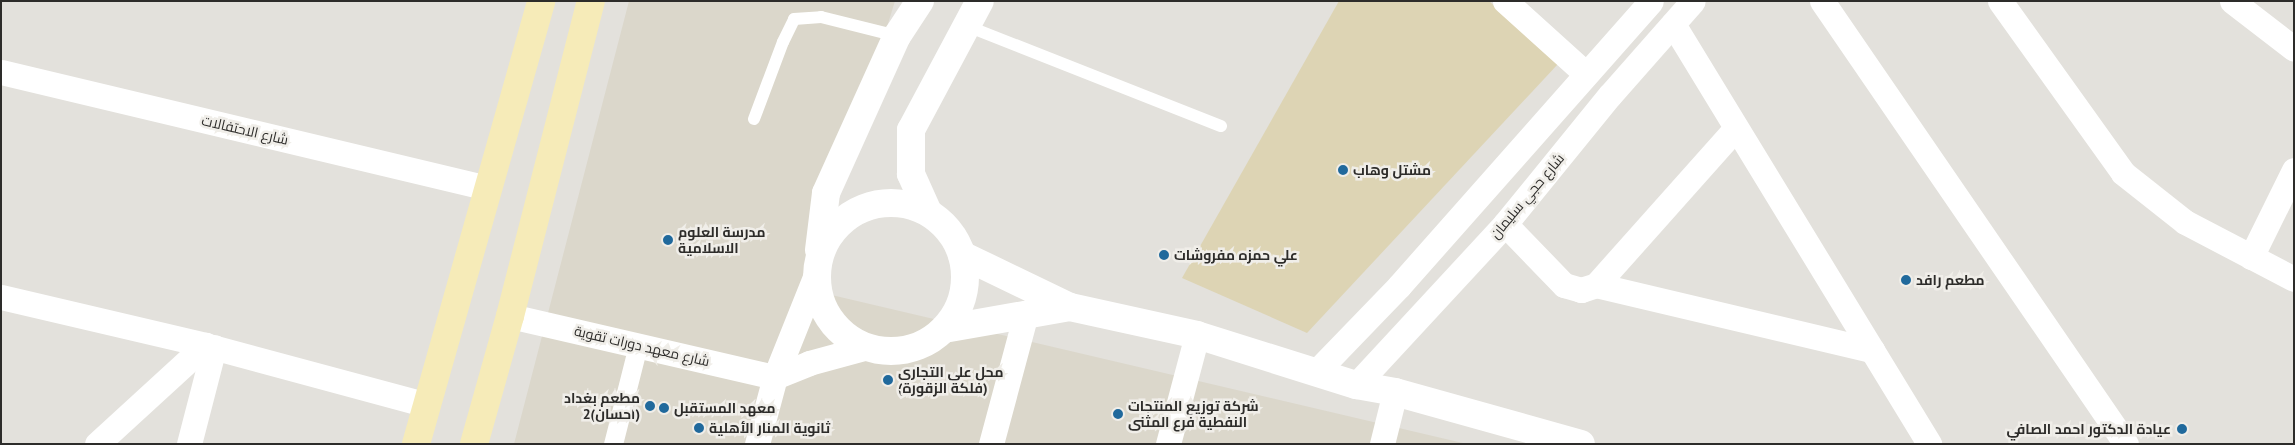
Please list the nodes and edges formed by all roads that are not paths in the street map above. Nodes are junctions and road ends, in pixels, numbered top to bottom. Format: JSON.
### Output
{"nodes":[{"id":1,"x":541,"y":1,"type":"edge"},
{"id":2,"x":591,"y":1,"type":"edge"},
{"id":3,"x":920,"y":1,"type":"edge"},
{"id":4,"x":980,"y":1,"type":"edge"},
{"id":5,"x":1506,"y":1,"type":"edge"},
{"id":6,"x":1651,"y":1,"type":"edge"},
{"id":7,"x":1693,"y":1,"type":"edge"},
{"id":8,"x":1822,"y":1,"type":"edge"},
{"id":9,"x":2000,"y":1,"type":"edge"},
{"id":10,"x":2232,"y":1,"type":"edge"},
{"id":11,"x":1673,"y":24,"type":"junction"},
{"id":12,"x":966,"y":26,"type":"junction"},
{"id":13,"x":897,"y":36,"type":"junction"},
{"id":14,"x":2294,"y":49,"type":"edge"},
{"id":15,"x":1,"y":72,"type":"edge"},
{"id":16,"x":1586,"y":74,"type":"junction"},
{"id":17,"x":754,"y":119,"type":"dead end"},
{"id":18,"x":1221,"y":126,"type":"dead end"},
{"id":19,"x":1736,"y":128,"type":"junction"},
{"id":20,"x":2294,"y":170,"type":"edge"},
{"id":21,"x":488,"y":188,"type":"junction"},
{"id":22,"x":928,"y":212,"type":"junction"},
{"id":23,"x":1505,"y":224,"type":"junction"},
{"id":24,"x":962,"y":255,"type":"junction"},
{"id":25,"x":2251,"y":257,"type":"junction"},
{"id":26,"x":818,"y":261,"type":"junction"},
{"id":27,"x":2294,"y":279,"type":"edge"},
{"id":28,"x":1596,"y":285,"type":"junction"},
{"id":29,"x":1,"y":297,"type":"edge"},
{"id":30,"x":1070,"y":307,"type":"junction"},
{"id":31,"x":1026,"y":313,"type":"junction"},
{"id":32,"x":510,"y":316,"type":"junction"},
{"id":33,"x":944,"y":329,"type":"junction"},
{"id":34,"x":1197,"y":335,"type":"junction"},
{"id":35,"x":638,"y":345,"type":"junction"},
{"id":36,"x":209,"y":346,"type":"junction"},
{"id":37,"x":868,"y":348,"type":"junction"},
{"id":38,"x":1872,"y":350,"type":"junction"},
{"id":39,"x":1316,"y":371,"type":"junction"},
{"id":40,"x":775,"y":377,"type":"junction"},
{"id":41,"x":1356,"y":386,"type":"junction"},
{"id":42,"x":1395,"y":392,"type":"junction"},
{"id":43,"x":427,"y":405,"type":"junction"},
{"id":44,"x":97,"y":444,"type":"edge"},
{"id":45,"x":189,"y":444,"type":"edge"},
{"id":46,"x":416,"y":444,"type":"edge"},
{"id":47,"x":474,"y":444,"type":"edge"},
{"id":48,"x":614,"y":444,"type":"edge"},
{"id":49,"x":757,"y":444,"type":"edge"},
{"id":50,"x":991,"y":444,"type":"edge"},
{"id":51,"x":1168,"y":444,"type":"edge"},
{"id":52,"x":1382,"y":444,"type":"edge"},
{"id":53,"x":1581,"y":444,"type":"edge"},
{"id":54,"x":1930,"y":444,"type":"edge"},
{"id":55,"x":2126,"y":444,"type":"edge"}],
"edges":[{"from":1,"to":21,"type":"main road"},
{"from":2,"to":32,"type":"main road"},
{"from":3,"to":13,"type":"street"},
{"from":4,"to":12,"type":"street"},
{"from":5,"to":16,"type":"street"},
{"from":6,"to":16,"type":"street"},
{"from":7,"to":11,"type":"street","name":"شارع حجي سليمان"},
{"from":8,"to":55,"type":"street"},
{"from":9,"to":25,"type":"street"},
{"from":10,"to":14,"type":"street"},
{"from":11,"to":19,"type":"street"},
{"from":11,"to":23,"type":"street","name":"شارع حجي سليمان"},
{"from":12,"to":18,"type":"lane"},
{"from":12,"to":22,"type":"street"},
{"from":13,"to":17,"type":"lane"},
{"from":13,"to":26,"type":"street"},
{"from":15,"to":21,"type":"street","name":"شارع الاحتفالات"},
{"from":16,"to":39,"type":"street"},
{"from":19,"to":28,"type":"street"},
{"from":19,"to":38,"type":"street"},
{"from":20,"to":25,"type":"street"},
{"from":21,"to":43,"type":"main road"},
{"from":22,"to":24,"type":"street"},
{"from":22,"to":26,"type":"street"},
{"from":23,"to":28,"type":"street"},
{"from":23,"to":41,"type":"street","name":"شارع حجي سليمان"},
{"from":24,"to":30,"type":"street"},
{"from":24,"to":33,"type":"street"},
{"from":25,"to":27,"type":"street"},
{"from":26,"to":37,"type":"street"},
{"from":26,"to":40,"type":"street"},
{"from":28,"to":38,"type":"street"},
{"from":29,"to":36,"type":"street"},
{"from":30,"to":31,"type":"street"},
{"from":30,"to":34,"type":"street"},
{"from":31,"to":33,"type":"street"},
{"from":31,"to":50,"type":"street"},
{"from":32,"to":35,"type":"street","name":"شارع معهد دورات تقوية"},
{"from":32,"to":47,"type":"main road"},
{"from":33,"to":37,"type":"street"},
{"from":34,"to":39,"type":"street"},
{"from":34,"to":51,"type":"street"},
{"from":35,"to":40,"type":"street","name":"شارع معهد دورات تقوية"},
{"from":35,"to":48,"type":"street"},
{"from":36,"to":43,"type":"street"},
{"from":36,"to":44,"type":"street"},
{"from":36,"to":45,"type":"street"},
{"from":37,"to":40,"type":"street"},
{"from":38,"to":54,"type":"street"},
{"from":39,"to":41,"type":"street"},
{"from":40,"to":49,"type":"street"},
{"from":41,"to":42,"type":"street"},
{"from":42,"to":52,"type":"street"},
{"from":42,"to":53,"type":"street"},
{"from":43,"to":46,"type":"main road"}]}
